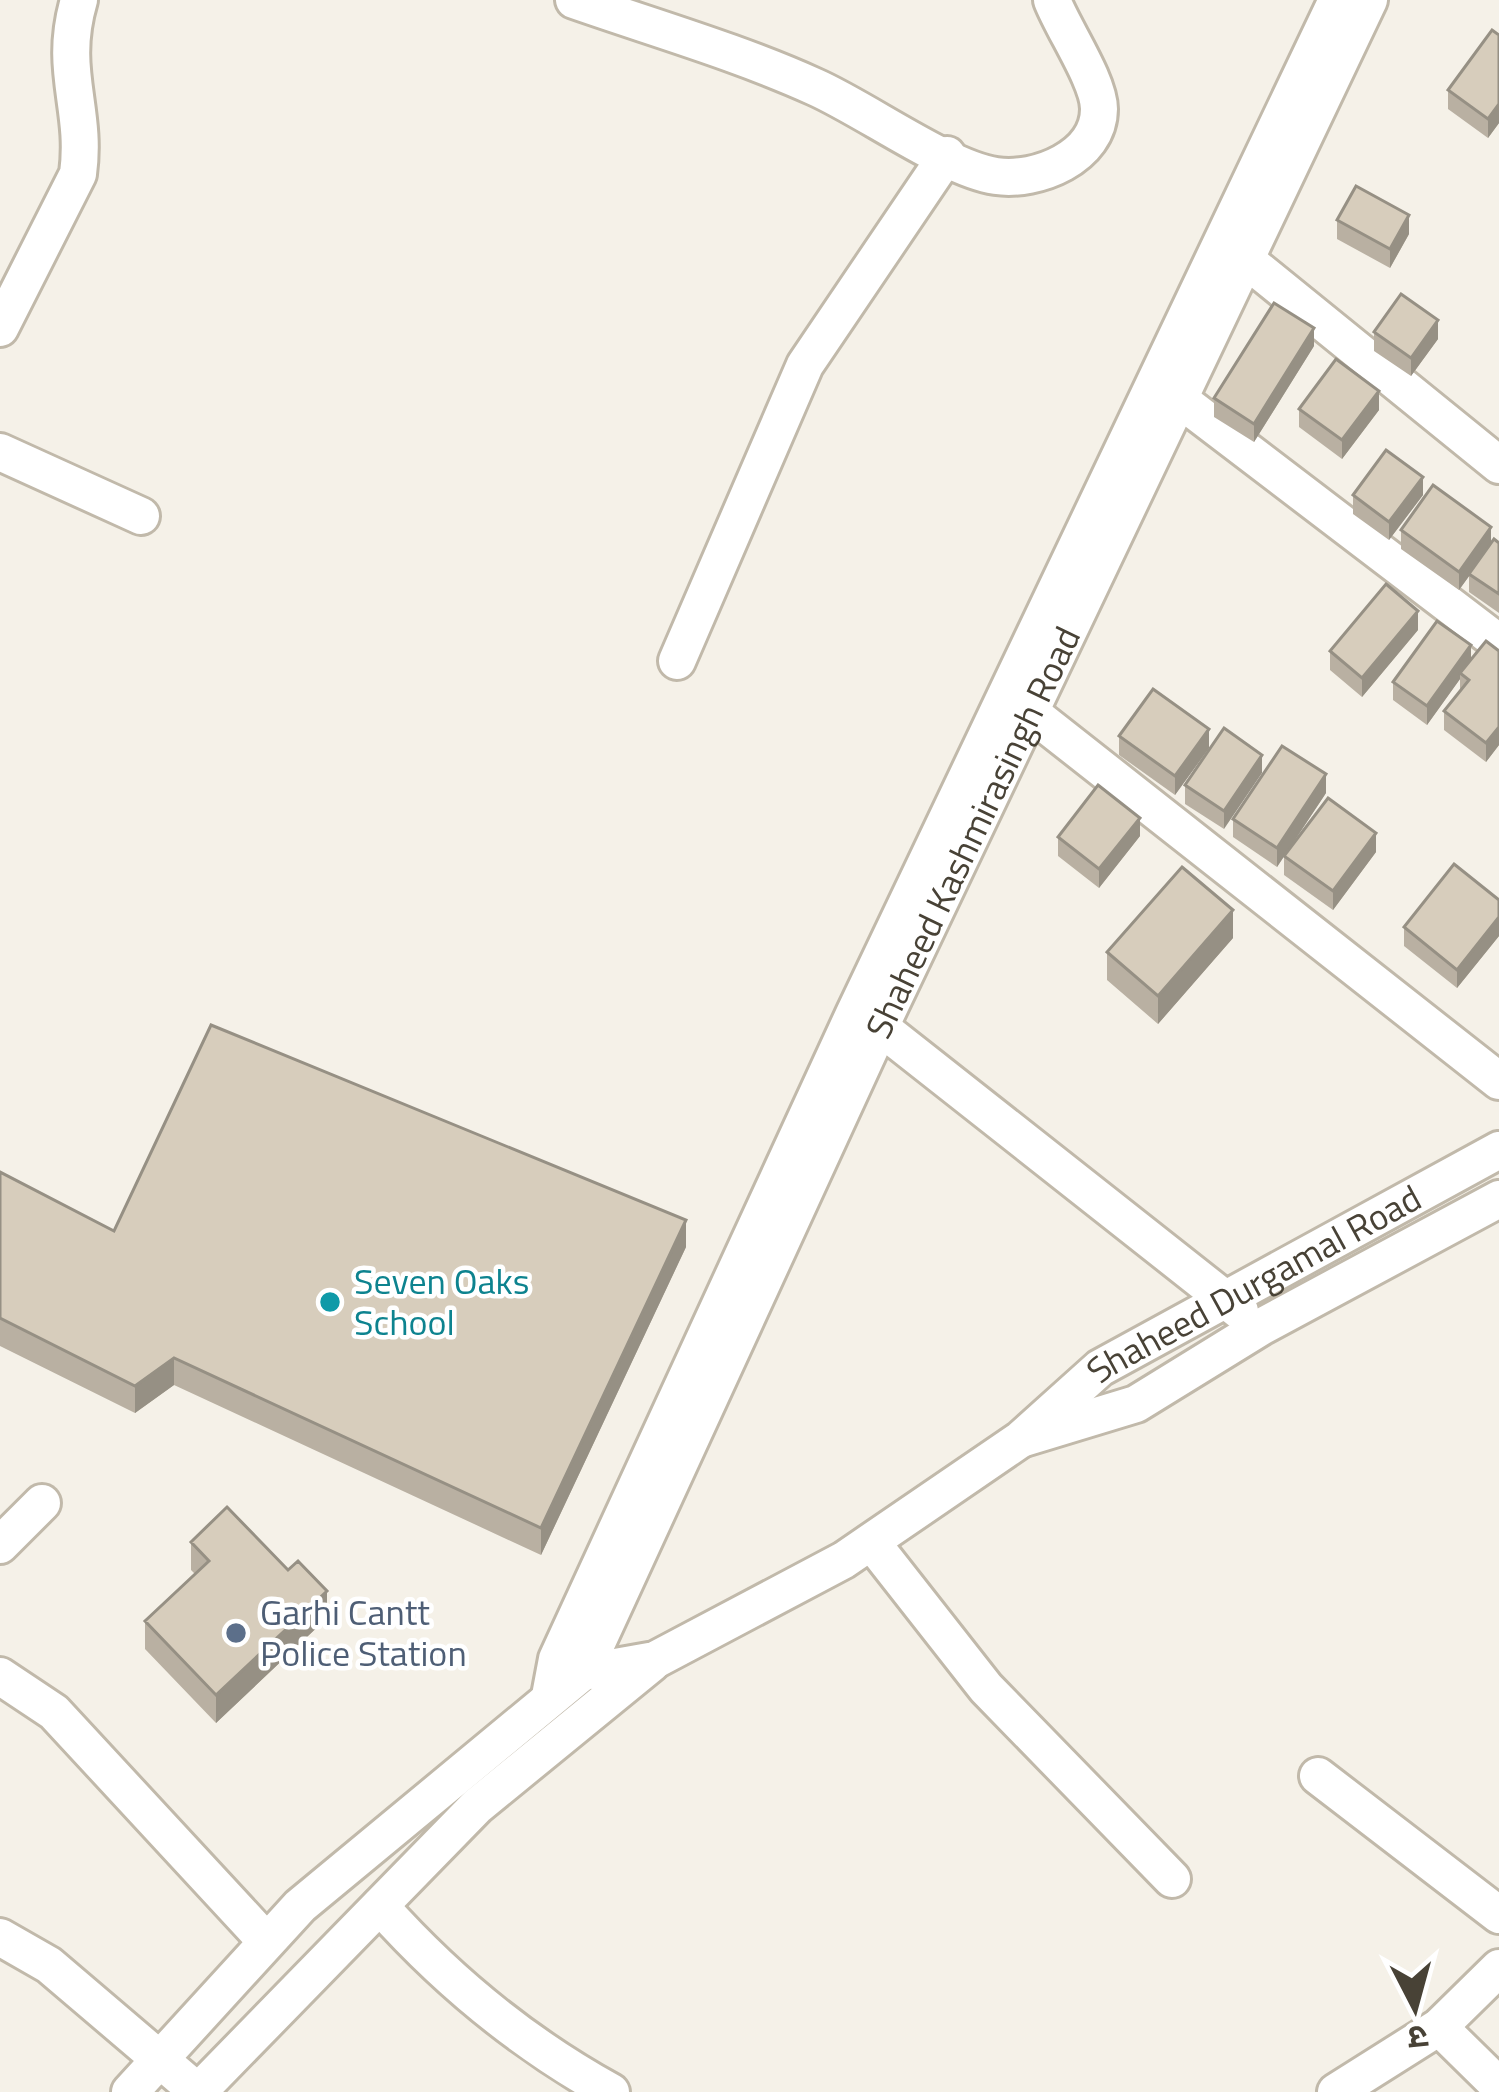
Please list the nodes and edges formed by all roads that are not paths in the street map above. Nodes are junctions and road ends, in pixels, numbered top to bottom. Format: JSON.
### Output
{"nodes":[{"id":1,"x":79,"y":0,"type":"edge"},
{"id":2,"x":574,"y":0,"type":"edge"},
{"id":3,"x":1052,"y":0,"type":"edge"},
{"id":4,"x":1337,"y":0,"type":"edge"},
{"id":5,"x":1369,"y":0,"type":"edge"},
{"id":6,"x":947,"y":155,"type":"junction"},
{"id":7,"x":1245,"y":259,"type":"junction"},
{"id":8,"x":0,"y":328,"type":"edge"},
{"id":9,"x":1179,"y":399,"type":"junction"},
{"id":10,"x":0,"y":452,"type":"edge"},
{"id":11,"x":1499,"y":465,"type":"edge"},
{"id":12,"x":141,"y":516,"type":"dead end"},
{"id":13,"x":1499,"y":643,"type":"edge"},
{"id":14,"x":677,"y":661,"type":"dead end"},
{"id":15,"x":1030,"y":712,"type":"junction"},
{"id":16,"x":880,"y":1027,"type":"junction"},
{"id":17,"x":1499,"y":1082,"type":"edge"},
{"id":18,"x":1499,"y":1150,"type":"edge"},
{"id":19,"x":1499,"y":1199,"type":"edge"},
{"id":20,"x":1225,"y":1299,"type":"junction"},
{"id":21,"x":1261,"y":1327,"type":"junction"},
{"id":22,"x":1021,"y":1438,"type":"junction"},
{"id":23,"x":42,"y":1503,"type":"dead end"},
{"id":24,"x":873,"y":1544,"type":"junction"},
{"id":25,"x":0,"y":1545,"type":"edge"},
{"id":26,"x":656,"y":1660,"type":"junction"},
{"id":27,"x":571,"y":1665,"type":"junction"},
{"id":28,"x":0,"y":1676,"type":"edge"},
{"id":29,"x":1318,"y":1775,"type":"dead end"},
{"id":30,"x":1172,"y":1879,"type":"dead end"},
{"id":31,"x":380,"y":1906,"type":"junction"},
{"id":32,"x":1499,"y":1915,"type":"edge"},
{"id":33,"x":0,"y":1937,"type":"edge"},
{"id":34,"x":265,"y":1940,"type":"junction"},
{"id":35,"x":1499,"y":1968,"type":"edge"},
{"id":36,"x":1439,"y":2027,"type":"junction"},
{"id":37,"x":159,"y":2057,"type":"junction"},
{"id":38,"x":1499,"y":2086,"type":"edge"},
{"id":39,"x":130,"y":2092,"type":"edge"},
{"id":40,"x":198,"y":2092,"type":"edge"},
{"id":41,"x":611,"y":2092,"type":"edge"},
{"id":42,"x":1336,"y":2092,"type":"edge"}],
"edges":[{"from":1,"to":8,"type":"street"},
{"from":2,"to":6,"type":"street"},
{"from":3,"to":6,"type":"street"},
{"from":4,"to":27,"type":"street","name":"Shaheed Kashmirasingh Road"},
{"from":5,"to":7,"type":"street","name":"Shaheed Kashmirasingh Road"},
{"from":6,"to":14,"type":"street"},
{"from":7,"to":9,"type":"street","name":"Shaheed Kashmirasingh Road"},
{"from":7,"to":11,"type":"street"},
{"from":9,"to":13,"type":"street"},
{"from":9,"to":15,"type":"street","name":"Shaheed Kashmirasingh Road"},
{"from":10,"to":12,"type":"street"},
{"from":15,"to":16,"type":"street","name":"Shaheed Kashmirasingh Road"},
{"from":15,"to":17,"type":"street"},
{"from":16,"to":20,"type":"street"},
{"from":16,"to":27,"type":"street","name":"Shaheed Kashmirasingh Road"},
{"from":18,"to":20,"type":"street","name":"Shaheed Durgamal Road"},
{"from":19,"to":21,"type":"street","name":"Shaheed Durgamal Road"},
{"from":20,"to":21,"type":"street"},
{"from":20,"to":22,"type":"street","name":"Shaheed Durgamal Road"},
{"from":21,"to":22,"type":"street","name":"Shaheed Durgamal Road"},
{"from":22,"to":24,"type":"street","name":"Shaheed Durgamal Road"},
{"from":23,"to":25,"type":"street"},
{"from":24,"to":26,"type":"street","name":"Shaheed Durgamal Road"},
{"from":24,"to":30,"type":"street"},
{"from":26,"to":27,"type":"street","name":"Shaheed Durgamal Road"},
{"from":26,"to":31,"type":"street"},
{"from":27,"to":34,"type":"street"},
{"from":28,"to":34,"type":"street"},
{"from":29,"to":32,"type":"street"},
{"from":31,"to":40,"type":"street"},
{"from":31,"to":41,"type":"street"},
{"from":33,"to":37,"type":"street"},
{"from":34,"to":37,"type":"street"},
{"from":35,"to":36,"type":"street"},
{"from":36,"to":38,"type":"street"},
{"from":36,"to":42,"type":"street"},
{"from":37,"to":39,"type":"street"},
{"from":37,"to":40,"type":"street"}]}
